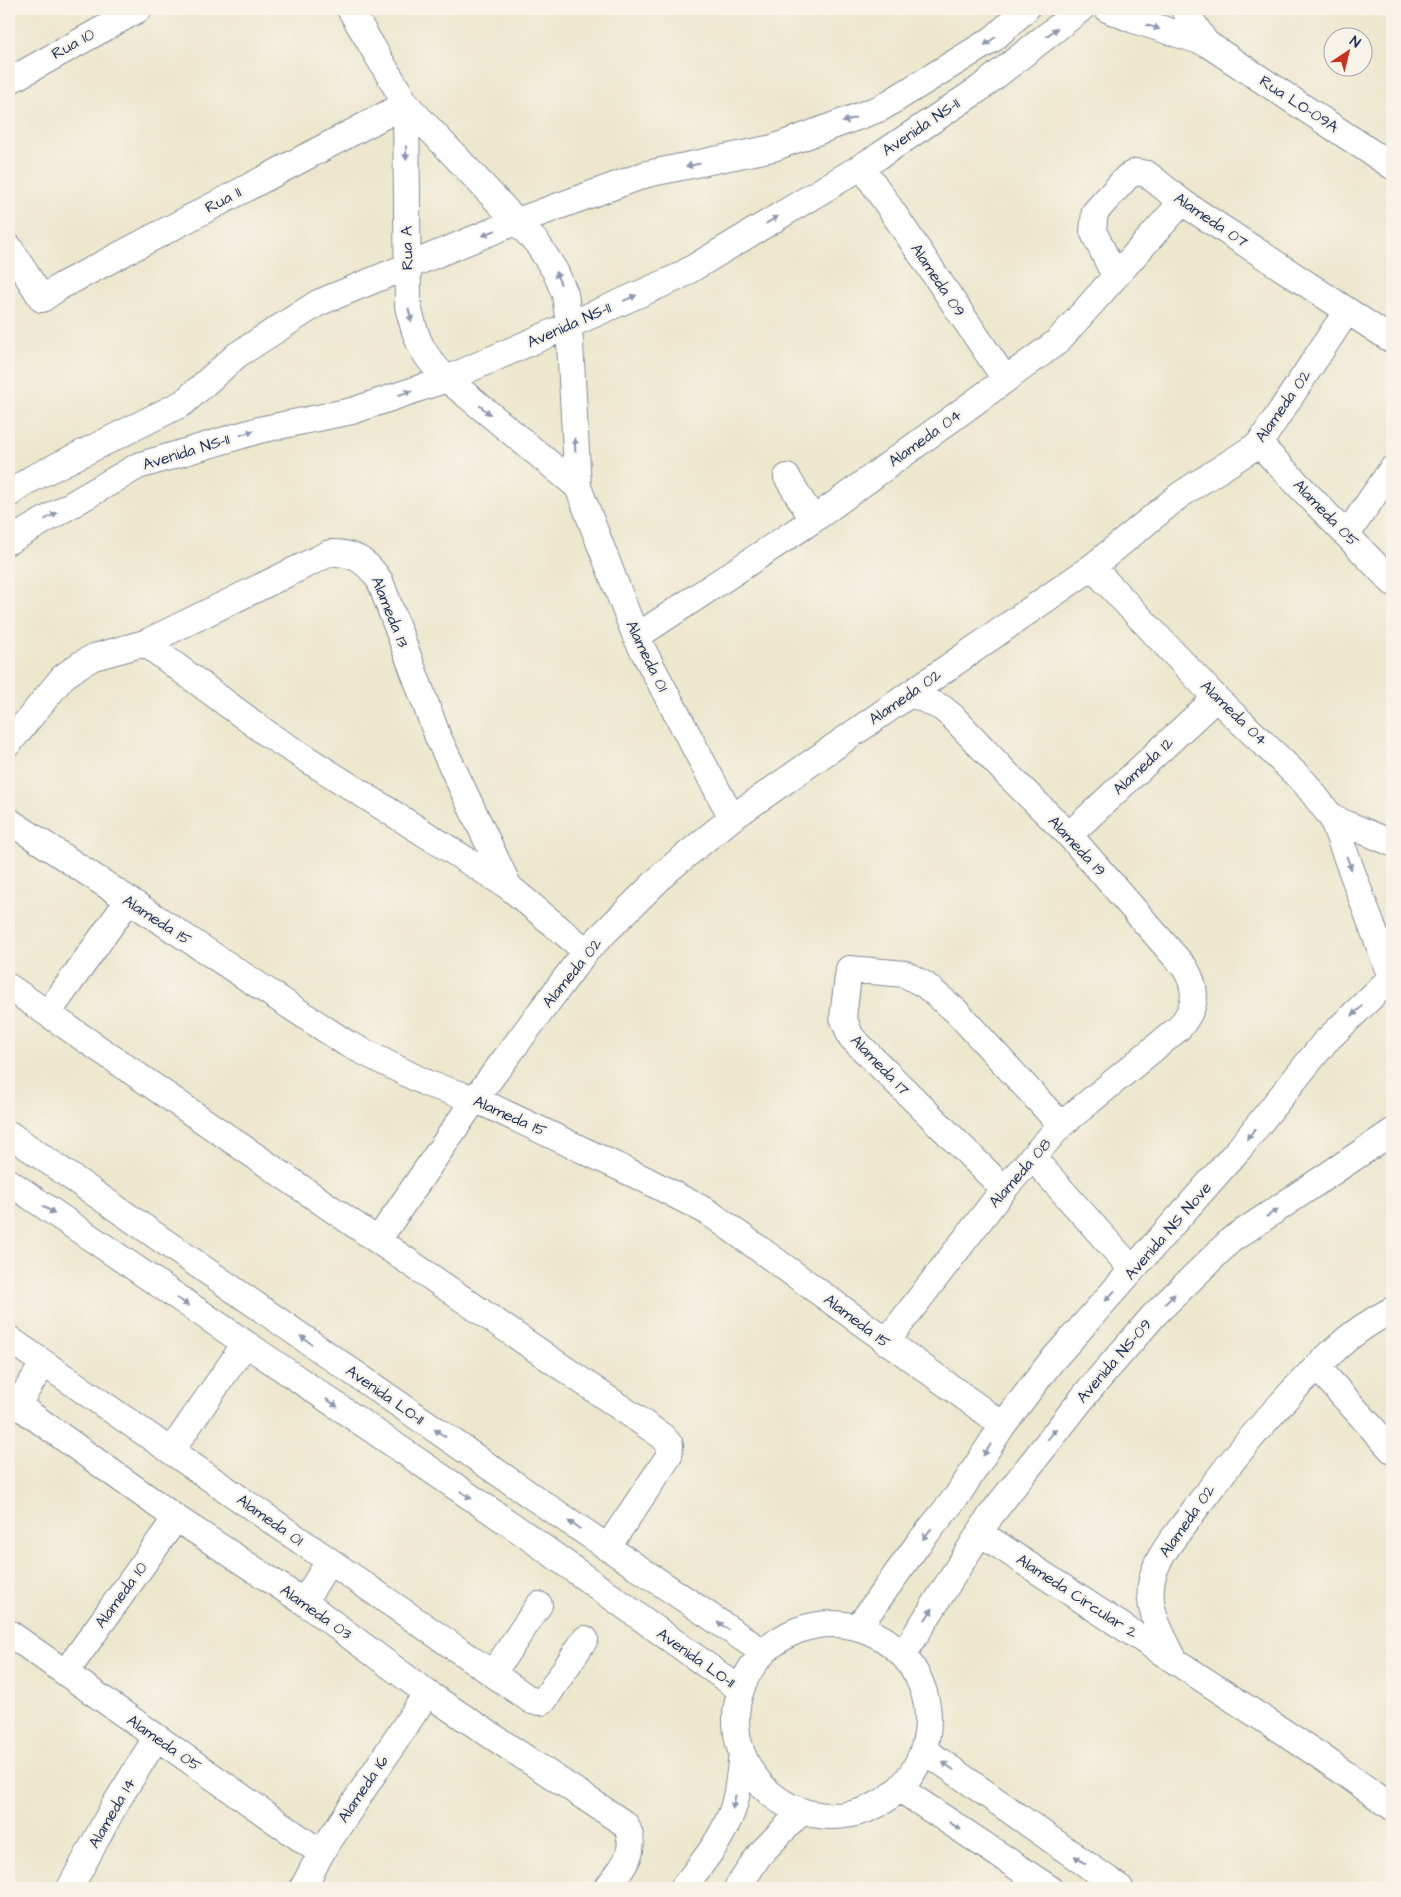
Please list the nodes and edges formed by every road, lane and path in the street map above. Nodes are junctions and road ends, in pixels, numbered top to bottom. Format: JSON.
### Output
{"nodes":[{"id":1,"x":139,"y":9,"type":"edge"},
{"id":2,"x":350,"y":9,"type":"edge"},
{"id":3,"x":1026,"y":9,"type":"edge"},
{"id":4,"x":1081,"y":9,"type":"edge"},
{"id":5,"x":1107,"y":9,"type":"edge"},
{"id":6,"x":1184,"y":9,"type":"edge"},
{"id":7,"x":1206,"y":43,"type":"junction"},
{"id":8,"x":9,"y":81,"type":"edge"},
{"id":9,"x":406,"y":104,"type":"junction"},
{"id":10,"x":1392,"y":166,"type":"edge"},
{"id":11,"x":871,"y":180,"type":"dead end"},
{"id":12,"x":1182,"y":202,"type":"junction"},
{"id":13,"x":515,"y":222,"type":"junction"},
{"id":14,"x":9,"y":246,"type":"edge"},
{"id":15,"x":407,"y":268,"type":"junction"},
{"id":16,"x":1115,"y":276,"type":"junction"},
{"id":17,"x":1347,"y":311,"type":"junction"},
{"id":18,"x":570,"y":325,"type":"junction"},
{"id":19,"x":1392,"y":340,"type":"edge"},
{"id":20,"x":447,"y":379,"type":"junction"},
{"id":21,"x":1006,"y":379,"type":"junction"},
{"id":22,"x":1259,"y":444,"type":"junction"},
{"id":23,"x":1392,"y":469,"type":"edge"},
{"id":24,"x":787,"y":477,"type":"dead end"},
{"id":25,"x":578,"y":487,"type":"junction"},
{"id":26,"x":9,"y":494,"type":"edge"},
{"id":27,"x":813,"y":520,"type":"junction"},
{"id":28,"x":1347,"y":534,"type":"junction"},
{"id":29,"x":9,"y":541,"type":"edge"},
{"id":30,"x":1092,"y":567,"type":"junction"},
{"id":31,"x":1392,"y":582,"type":"edge"},
{"id":32,"x":636,"y":637,"type":"junction"},
{"id":33,"x":145,"y":643,"type":"junction"},
{"id":34,"x":910,"y":693,"type":"junction"},
{"id":35,"x":1216,"y":698,"type":"junction"},
{"id":36,"x":9,"y":743,"type":"edge"},
{"id":37,"x":732,"y":818,"type":"junction"},
{"id":38,"x":1332,"y":818,"type":"junction"},
{"id":39,"x":9,"y":820,"type":"edge"},
{"id":40,"x":1069,"y":835,"type":"junction"},
{"id":41,"x":1392,"y":844,"type":"edge"},
{"id":42,"x":509,"y":887,"type":"junction"},
{"id":43,"x":128,"y":901,"type":"junction"},
{"id":44,"x":586,"y":951,"type":"junction"},
{"id":45,"x":1392,"y":978,"type":"edge"},
{"id":46,"x":9,"y":986,"type":"edge"},
{"id":47,"x":48,"y":1013,"type":"junction"},
{"id":48,"x":1179,"y":1028,"type":"joint"},
{"id":49,"x":475,"y":1099,"type":"junction"},
{"id":50,"x":1061,"y":1125,"type":"junction"},
{"id":51,"x":1392,"y":1132,"type":"edge"},
{"id":52,"x":9,"y":1134,"type":"edge"},
{"id":53,"x":1033,"y":1158,"type":"junction"},
{"id":54,"x":9,"y":1182,"type":"edge"},
{"id":55,"x":1004,"y":1189,"type":"junction"},
{"id":56,"x":378,"y":1240,"type":"junction"},
{"id":57,"x":1132,"y":1269,"type":"junction"},
{"id":58,"x":1392,"y":1310,"type":"edge"},
{"id":59,"x":9,"y":1338,"type":"edge"},
{"id":60,"x":886,"y":1342,"type":"junction"},
{"id":61,"x":245,"y":1344,"type":"junction"},
{"id":62,"x":44,"y":1363,"type":"junction"},
{"id":63,"x":1317,"y":1367,"type":"junction"},
{"id":64,"x":13,"y":1402,"type":"edge"},
{"id":65,"x":1002,"y":1425,"type":"junction"},
{"id":66,"x":1392,"y":1450,"type":"edge"},
{"id":67,"x":171,"y":1451,"type":"junction"},
{"id":68,"x":176,"y":1518,"type":"junction"},
{"id":69,"x":980,"y":1533,"type":"junction"},
{"id":70,"x":607,"y":1548,"type":"junction"},
{"id":71,"x":329,"y":1561,"type":"junction"},
{"id":72,"x":304,"y":1602,"type":"junction"},
{"id":73,"x":539,"y":1605,"type":"dead end"},
{"id":74,"x":859,"y":1626,"type":"junction"},
{"id":75,"x":9,"y":1633,"type":"edge"},
{"id":76,"x":586,"y":1639,"type":"dead end"},
{"id":77,"x":763,"y":1652,"type":"junction"},
{"id":78,"x":903,"y":1655,"type":"junction"},
{"id":79,"x":1174,"y":1660,"type":"junction"},
{"id":80,"x":66,"y":1672,"type":"junction"},
{"id":81,"x":493,"y":1673,"type":"junction"},
{"id":82,"x":741,"y":1690,"type":"junction"},
{"id":83,"x":427,"y":1693,"type":"junction"},
{"id":84,"x":156,"y":1738,"type":"junction"},
{"id":85,"x":924,"y":1750,"type":"junction"},
{"id":86,"x":742,"y":1754,"type":"junction"},
{"id":87,"x":900,"y":1789,"type":"junction"},
{"id":88,"x":1392,"y":1807,"type":"edge"},
{"id":89,"x":802,"y":1811,"type":"junction"},
{"id":90,"x":321,"y":1853,"type":"junction"},
{"id":91,"x":70,"y":1888,"type":"edge"},
{"id":92,"x":303,"y":1888,"type":"edge"},
{"id":93,"x":608,"y":1888,"type":"edge"},
{"id":94,"x":683,"y":1888,"type":"edge"},
{"id":95,"x":737,"y":1888,"type":"edge"},
{"id":96,"x":1049,"y":1888,"type":"edge"},
{"id":97,"x":1120,"y":1888,"type":"edge"}],
"edges":[{"from":1,"to":8,"type":"street","name":"Rua 10"},
{"from":2,"to":9,"type":"street"},
{"from":3,"to":13,"type":"street","one_way":true},
{"from":18,"to":4,"type":"street","name":"Avenida NS-11","one_way":true},
{"from":5,"to":7,"type":"street","name":"Rua LO-09A","one_way":true},
{"from":6,"to":7,"type":"street","name":"Rua LO-09A"},
{"from":7,"to":10,"type":"street","name":"Rua LO-09A"},
{"from":9,"to":13,"type":"street"},
{"from":9,"to":14,"type":"street","name":"Rua 11"},
{"from":9,"to":15,"type":"street","name":"Rua A","one_way":true},
{"from":11,"to":21,"type":"street","name":"Alameda 09"},
{"from":12,"to":16,"type":"street","name":"Alameda 04"},
{"from":12,"to":16,"type":"street","name":"Alameda 07"},
{"from":12,"to":17,"type":"street","name":"Alameda 07"},
{"from":13,"to":15,"type":"street","one_way":true},
{"from":18,"to":13,"type":"street","one_way":true},
{"from":15,"to":20,"type":"street","name":"Rua A","one_way":true},
{"from":15,"to":26,"type":"street"},
{"from":16,"to":21,"type":"street","name":"Alameda 04"},
{"from":17,"to":19,"type":"street","name":"Alameda 07"},
{"from":17,"to":22,"type":"street","name":"Alameda 02"},
{"from":18,"to":20,"type":"street","name":"Avenida NS-11"},
{"from":25,"to":18,"type":"street","one_way":true},
{"from":20,"to":25,"type":"street","name":"Rua A","one_way":true},
{"from":29,"to":20,"type":"street","name":"Avenida NS-11","one_way":true},
{"from":21,"to":27,"type":"street","name":"Alameda 04"},
{"from":22,"to":28,"type":"street","name":"Alameda 05"},
{"from":22,"to":30,"type":"street","name":"Alameda 02"},
{"from":23,"to":28,"type":"street"},
{"from":24,"to":27,"type":"street"},
{"from":25,"to":32,"type":"street","name":"Alameda 01"},
{"from":27,"to":32,"type":"street","name":"Alameda 04"},
{"from":28,"to":31,"type":"street","name":"Alameda 05"},
{"from":30,"to":34,"type":"street","name":"Alameda 02"},
{"from":30,"to":35,"type":"street","name":"Alameda 04"},
{"from":32,"to":37,"type":"street","name":"Alameda 01"},
{"from":33,"to":36,"type":"street","name":"Alameda 13"},
{"from":33,"to":42,"type":"street","name":"Alameda 13"},
{"from":33,"to":42,"type":"street","name":"Alameda 13"},
{"from":34,"to":37,"type":"street","name":"Alameda 02"},
{"from":34,"to":40,"type":"street","name":"Alameda 19"},
{"from":35,"to":38,"type":"street","name":"Alameda 04"},
{"from":35,"to":40,"type":"street","name":"Alameda 12"},
{"from":37,"to":44,"type":"street","name":"Alameda 02"},
{"from":38,"to":41,"type":"street"},
{"from":38,"to":45,"type":"street","one_way":true},
{"from":39,"to":43,"type":"street","name":"Alameda 15"},
{"from":40,"to":48,"type":"street","name":"Alameda 19"},
{"from":42,"to":44,"type":"street","name":"Alameda 13"},
{"from":43,"to":47,"type":"street"},
{"from":43,"to":49,"type":"street","name":"Alameda 15"},
{"from":44,"to":49,"type":"street","name":"Alameda 02"},
{"from":45,"to":57,"type":"street","name":"Avenida NS Nove","one_way":true},
{"from":46,"to":47,"type":"street"},
{"from":47,"to":56,"type":"street"},
{"from":48,"to":50,"type":"street","name":"Alameda 08"},
{"from":49,"to":56,"type":"street","name":"Alameda 02"},
{"from":49,"to":60,"type":"street","name":"Alameda 15"},
{"from":50,"to":53,"type":"street","name":"Alameda 08"},
{"from":50,"to":55,"type":"street","name":"Alameda 17"},
{"from":69,"to":51,"type":"street","name":"Avenida NS-09","one_way":true},
{"from":70,"to":52,"type":"street","name":"Avenida LO-11","one_way":true},
{"from":53,"to":55,"type":"street","name":"Alameda 08"},
{"from":53,"to":57,"type":"street"},
{"from":54,"to":61,"type":"street","name":"Avenida LO-11","one_way":true},
{"from":55,"to":60,"type":"street","name":"Alameda 08"},
{"from":56,"to":70,"type":"street"},
{"from":57,"to":65,"type":"street","name":"Avenida NS Nove","one_way":true},
{"from":58,"to":63,"type":"street","name":"Alameda 02"},
{"from":59,"to":62,"type":"street","name":"Alameda 01"},
{"from":60,"to":65,"type":"street","name":"Alameda 15"},
{"from":61,"to":67,"type":"street"},
{"from":61,"to":82,"type":"street","name":"Avenida LO-11","one_way":true},
{"from":62,"to":64,"type":"street"},
{"from":62,"to":67,"type":"street","name":"Alameda 01"},
{"from":63,"to":66,"type":"street"},
{"from":63,"to":79,"type":"street","name":"Alameda 02"},
{"from":64,"to":68,"type":"street","name":"Alameda 03"},
{"from":65,"to":74,"type":"street","name":"Avenida NS Nove","one_way":true},
{"from":67,"to":71,"type":"street","name":"Alameda 01"},
{"from":68,"to":72,"type":"street","name":"Alameda 03"},
{"from":68,"to":80,"type":"street","name":"Alameda 10"},
{"from":78,"to":69,"type":"street","name":"Avenida NS-09","one_way":true},
{"from":69,"to":79,"type":"street","name":"Alameda Circular 2"},
{"from":77,"to":70,"type":"street","name":"Avenida LO-11","one_way":true},
{"from":71,"to":72,"type":"street"},
{"from":71,"to":81,"type":"street","name":"Alameda 01"},
{"from":72,"to":83,"type":"street","name":"Alameda 03"},
{"from":73,"to":81,"type":"street"},
{"from":74,"to":77,"type":"street"},
{"from":74,"to":78,"type":"street"},
{"from":75,"to":80,"type":"street","name":"Alameda 05"},
{"from":76,"to":81,"type":"street","name":"Alameda 01"},
{"from":77,"to":82,"type":"street"},
{"from":78,"to":85,"type":"street"},
{"from":79,"to":88,"type":"street"},
{"from":80,"to":84,"type":"street","name":"Alameda 05"},
{"from":82,"to":86,"type":"street"},
{"from":83,"to":90,"type":"street","name":"Alameda 16"},
{"from":83,"to":93,"type":"street","name":"Alameda 03"},
{"from":84,"to":90,"type":"street","name":"Alameda 05"},
{"from":84,"to":91,"type":"street","name":"Alameda 14"},
{"from":85,"to":87,"type":"street"},
{"from":97,"to":85,"type":"street","one_way":true},
{"from":86,"to":89,"type":"street"},
{"from":86,"to":94,"type":"street","one_way":true},
{"from":87,"to":89,"type":"street"},
{"from":87,"to":96,"type":"street","one_way":true},
{"from":89,"to":95,"type":"street"},
{"from":90,"to":92,"type":"street","name":"Alameda 16"}]}
